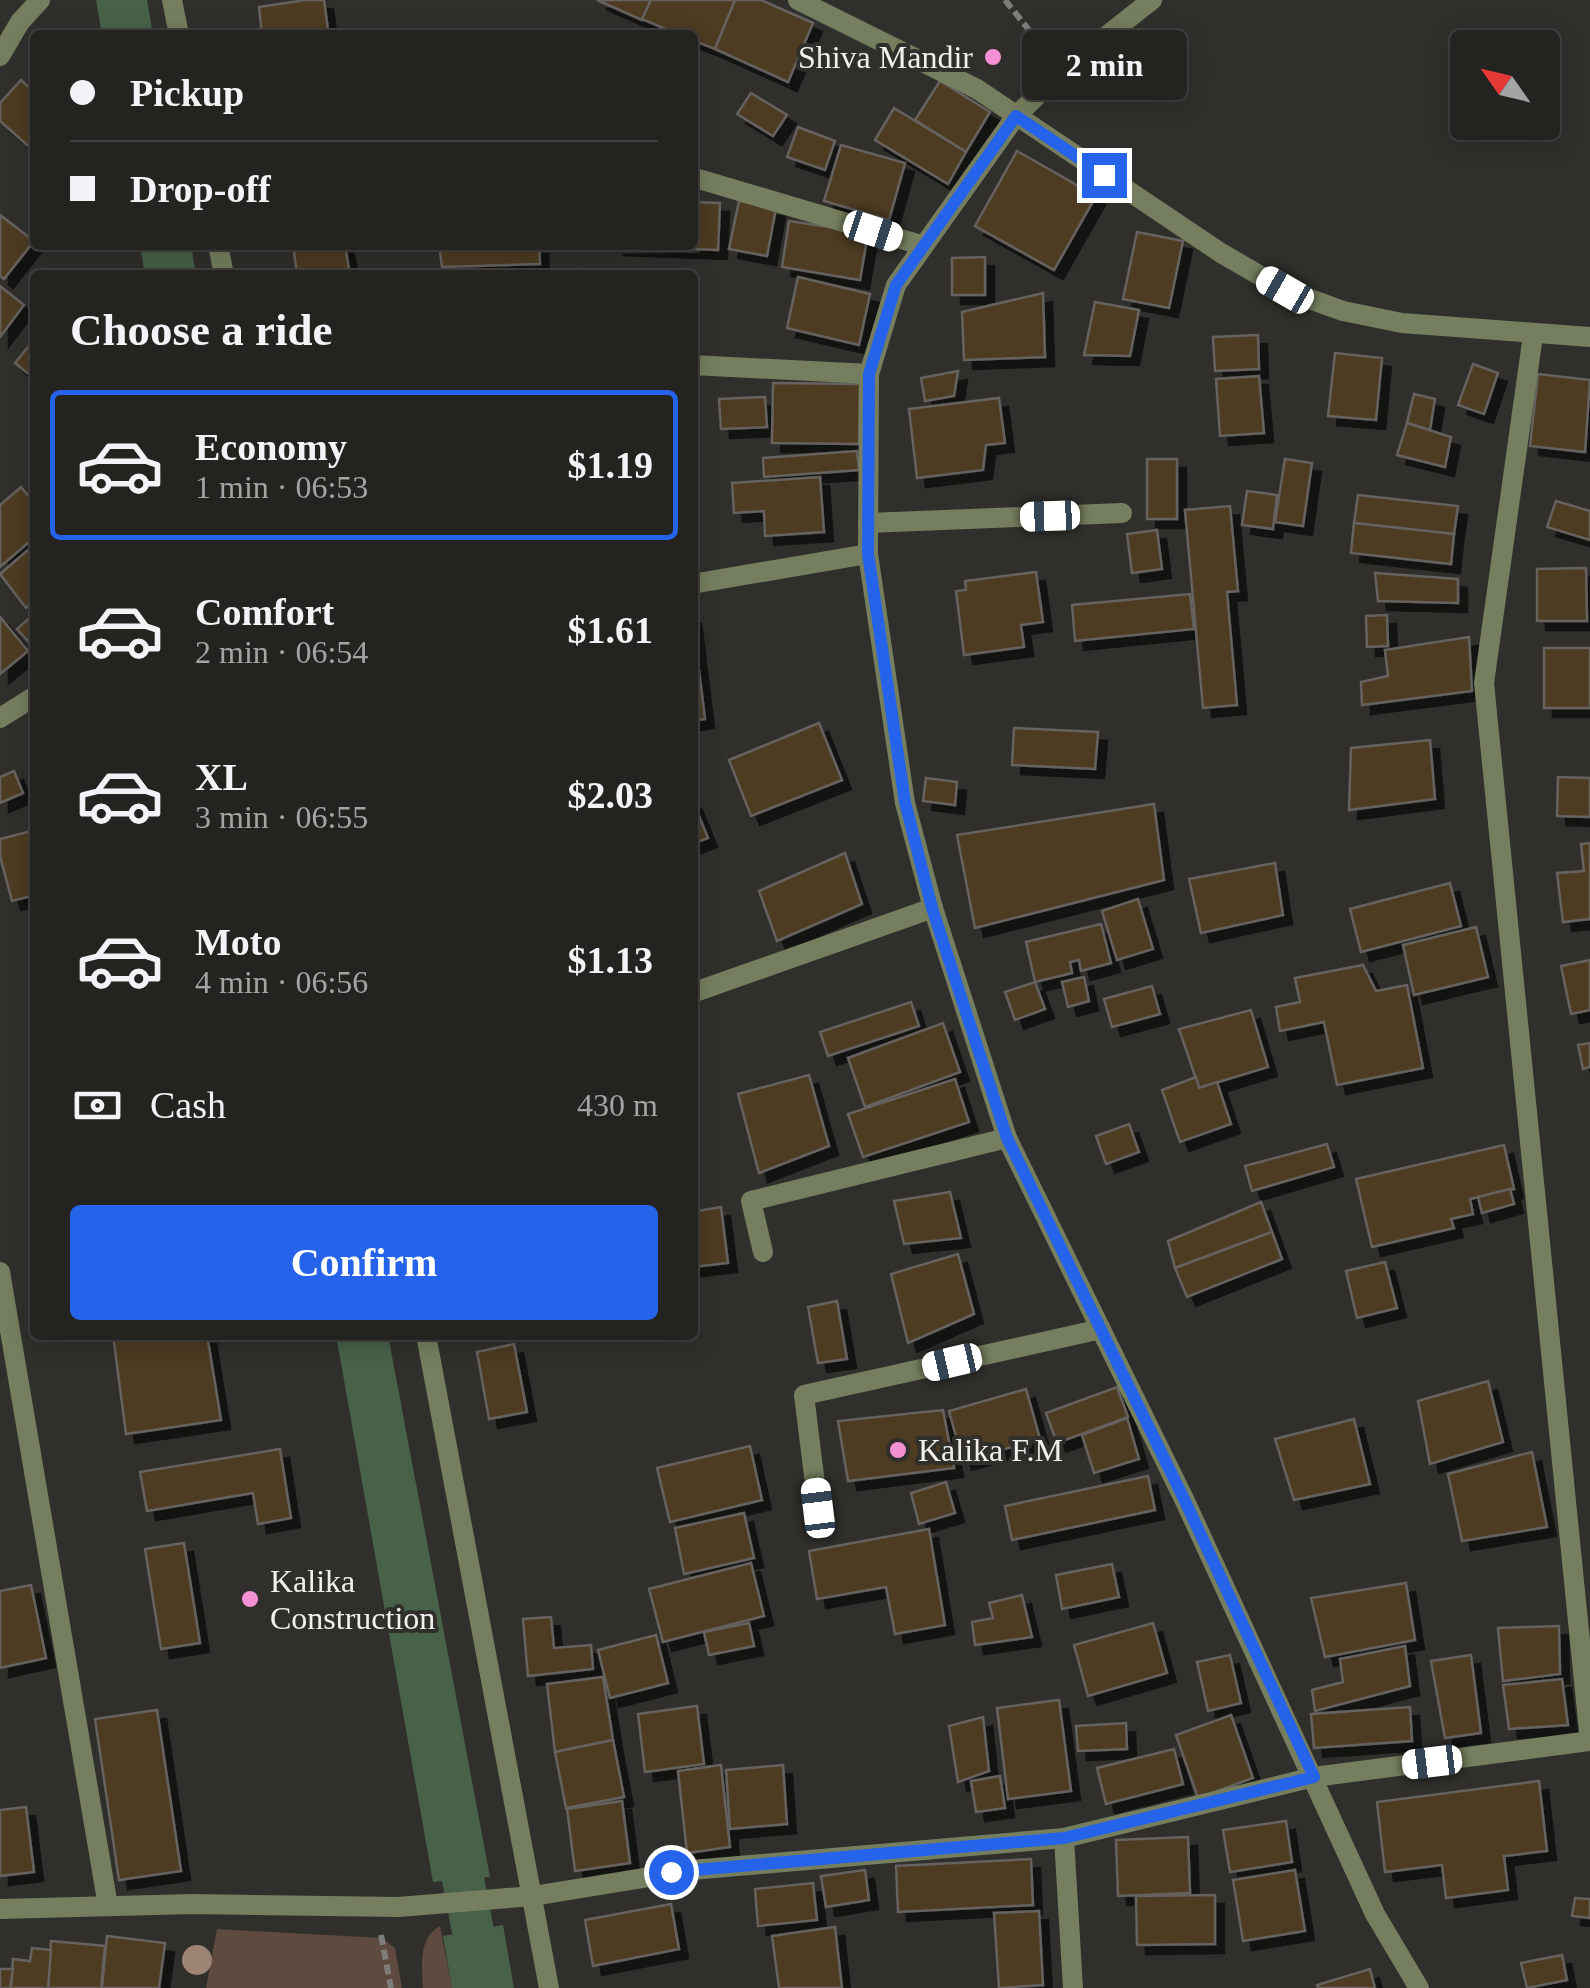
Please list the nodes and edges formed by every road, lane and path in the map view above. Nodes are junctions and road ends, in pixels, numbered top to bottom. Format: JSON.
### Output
{"nodes":[{"id":1,"x":40,"y":0,"type":"edge"},
{"id":2,"x":172,"y":0,"type":"edge"},
{"id":3,"x":798,"y":0,"type":"edge"},
{"id":4,"x":1005,"y":0,"type":"edge"},
{"id":5,"x":1152,"y":0,"type":"edge"},
{"id":6,"x":178,"y":30,"type":"edge"},
{"id":7,"x":0,"y":56,"type":"edge"},
{"id":8,"x":1062,"y":71,"type":"junction"},
{"id":9,"x":1016,"y":116,"type":"junction"},
{"id":10,"x":698,"y":179,"type":"edge"},
{"id":11,"x":921,"y":246,"type":"junction"},
{"id":12,"x":1533,"y":334,"type":"junction"},
{"id":13,"x":1590,"y":337,"type":"edge"},
{"id":14,"x":698,"y":365,"type":"edge"},
{"id":15,"x":869,"y":374,"type":"junction"},
{"id":16,"x":1122,"y":513,"type":"dead end"},
{"id":17,"x":868,"y":523,"type":"junction"},
{"id":18,"x":868,"y":554,"type":"junction"},
{"id":19,"x":698,"y":583,"type":"edge"},
{"id":20,"x":30,"y":699,"type":"edge"},
{"id":21,"x":0,"y":718,"type":"edge"},
{"id":22,"x":932,"y":908,"type":"junction"},
{"id":23,"x":698,"y":991,"type":"edge"},
{"id":24,"x":1007,"y":1138,"type":"junction"},
{"id":25,"x":762,"y":1252,"type":"dead end"},
{"id":26,"x":0,"y":1272,"type":"edge"},
{"id":27,"x":1101,"y":1329,"type":"junction"},
{"id":28,"x":427,"y":1340,"type":"edge"},
{"id":29,"x":818,"y":1508,"type":"dead end"},
{"id":30,"x":1590,"y":1741,"type":"edge"},
{"id":31,"x":1314,"y":1777,"type":"junction"},
{"id":32,"x":1064,"y":1838,"type":"junction"},
{"id":33,"x":525,"y":1896,"type":"junction"},
{"id":34,"x":108,"y":1906,"type":"junction"},
{"id":35,"x":376,"y":1907,"type":"junction"},
{"id":36,"x":0,"y":1909,"type":"edge"},
{"id":37,"x":391,"y":1988,"type":"edge"},
{"id":38,"x":549,"y":1988,"type":"edge"},
{"id":39,"x":1073,"y":1988,"type":"edge"},
{"id":40,"x":1419,"y":1988,"type":"edge"}],
"edges":[{"from":1,"to":7,"type":"street"},
{"from":2,"to":6,"type":"street"},
{"from":3,"to":9,"type":"street"},
{"from":4,"to":8,"type":"path"},
{"from":5,"to":8,"type":"street"},
{"from":8,"to":9,"type":"street"},
{"from":9,"to":11,"type":"street"},
{"from":9,"to":12,"type":"street"},
{"from":10,"to":11,"type":"street"},
{"from":11,"to":15,"type":"street"},
{"from":12,"to":13,"type":"street"},
{"from":12,"to":30,"type":"street"},
{"from":14,"to":15,"type":"street"},
{"from":15,"to":17,"type":"street"},
{"from":16,"to":17,"type":"street"},
{"from":17,"to":18,"type":"street"},
{"from":18,"to":19,"type":"street"},
{"from":18,"to":22,"type":"street"},
{"from":20,"to":21,"type":"street"},
{"from":22,"to":23,"type":"street"},
{"from":22,"to":24,"type":"street"},
{"from":24,"to":25,"type":"street"},
{"from":24,"to":27,"type":"street"},
{"from":26,"to":34,"type":"street"},
{"from":27,"to":29,"type":"street"},
{"from":27,"to":31,"type":"street"},
{"from":28,"to":33,"type":"street"},
{"from":30,"to":31,"type":"street"},
{"from":31,"to":32,"type":"street"},
{"from":31,"to":40,"type":"street"},
{"from":32,"to":33,"type":"street"},
{"from":32,"to":39,"type":"street"},
{"from":33,"to":35,"type":"street"},
{"from":33,"to":38,"type":"street"},
{"from":34,"to":35,"type":"street"},
{"from":34,"to":36,"type":"street"},
{"from":35,"to":37,"type":"path"}]}
